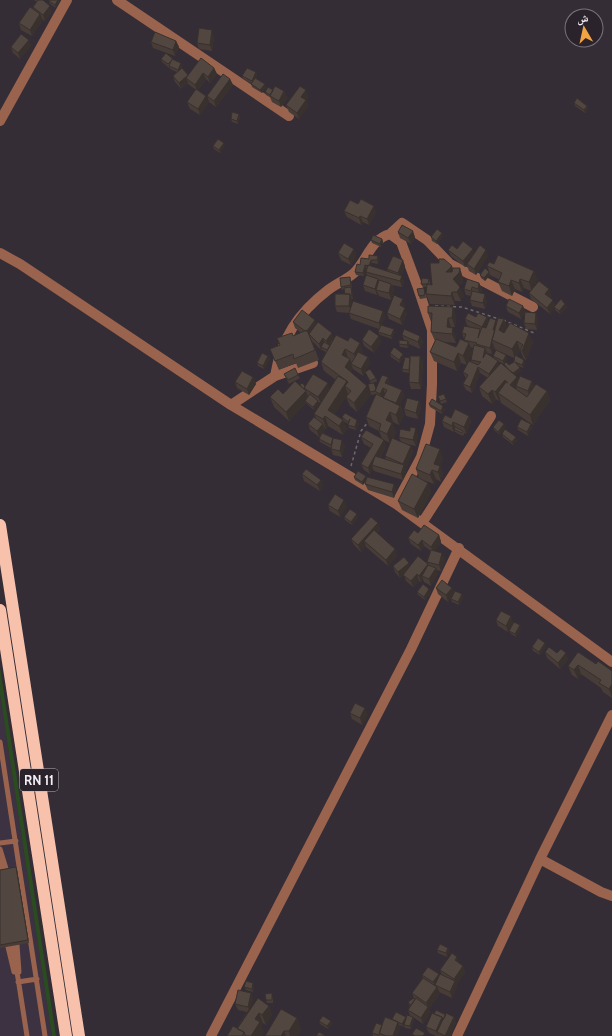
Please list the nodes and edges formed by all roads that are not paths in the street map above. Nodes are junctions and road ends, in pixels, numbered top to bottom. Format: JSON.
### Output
{"nodes":[{"id":1,"x":67,"y":0,"type":"edge"},
{"id":2,"x":117,"y":0,"type":"edge"},
{"id":3,"x":289,"y":116,"type":"dead end"},
{"id":4,"x":0,"y":120,"type":"edge"},
{"id":5,"x":390,"y":234,"type":"junction"},
{"id":6,"x":0,"y":253,"type":"edge"},
{"id":7,"x":533,"y":307,"type":"dead end"},
{"id":8,"x":313,"y":363,"type":"dead end"},
{"id":9,"x":275,"y":376,"type":"junction"},
{"id":10,"x":231,"y":405,"type":"junction"},
{"id":11,"x":491,"y":416,"type":"dead end"},
{"id":12,"x":396,"y":504,"type":"junction"},
{"id":13,"x":422,"y":523,"type":"junction"},
{"id":14,"x":0,"y":525,"type":"edge"},
{"id":15,"x":459,"y":549,"type":"junction"},
{"id":16,"x":0,"y":610,"type":"edge"},
{"id":17,"x":1,"y":627,"type":"edge"},
{"id":18,"x":612,"y":662,"type":"edge"},
{"id":19,"x":612,"y":715,"type":"edge"},
{"id":20,"x":0,"y":742,"type":"edge"},
{"id":21,"x":16,"y":841,"type":"junction"},
{"id":22,"x":0,"y":843,"type":"edge"},
{"id":23,"x":0,"y":849,"type":"edge"},
{"id":24,"x":540,"y":860,"type":"junction"},
{"id":25,"x":0,"y":861,"type":"edge"},
{"id":26,"x":612,"y":896,"type":"edge"},
{"id":27,"x":37,"y":979,"type":"junction"},
{"id":28,"x":18,"y":982,"type":"junction"},
{"id":29,"x":27,"y":1036,"type":"edge"},
{"id":30,"x":45,"y":1036,"type":"edge"},
{"id":31,"x":66,"y":1036,"type":"edge"},
{"id":32,"x":78,"y":1036,"type":"edge"},
{"id":33,"x":211,"y":1036,"type":"edge"},
{"id":34,"x":457,"y":1036,"type":"edge"}],
"edges":[{"from":1,"to":4,"type":"street"},
{"from":2,"to":3,"type":"street"},
{"from":5,"to":7,"type":"street"},
{"from":5,"to":9,"type":"street"},
{"from":5,"to":12,"type":"street"},
{"from":6,"to":10,"type":"street"},
{"from":8,"to":9,"type":"street"},
{"from":9,"to":10,"type":"street"},
{"from":10,"to":12,"type":"street"},
{"from":11,"to":13,"type":"street"},
{"from":12,"to":13,"type":"street"},
{"from":13,"to":15,"type":"street"},
{"from":14,"to":32,"type":"highway","number":"RN 11"},
{"from":15,"to":18,"type":"street"},
{"from":15,"to":33,"type":"street"},
{"from":16,"to":17,"type":"highway","number":"RN 11"},
{"from":17,"to":31,"type":"highway","number":"RN 11"},
{"from":19,"to":24,"type":"street"},
{"from":20,"to":21,"type":"lane"},
{"from":21,"to":22,"type":"lane"},
{"from":21,"to":27,"type":"lane"},
{"from":23,"to":25,"type":"lane"},
{"from":24,"to":26,"type":"street"},
{"from":24,"to":34,"type":"street"},
{"from":27,"to":28,"type":"lane"},
{"from":27,"to":30,"type":"lane"},
{"from":28,"to":28,"type":"lane"},
{"from":28,"to":29,"type":"lane"}]}
